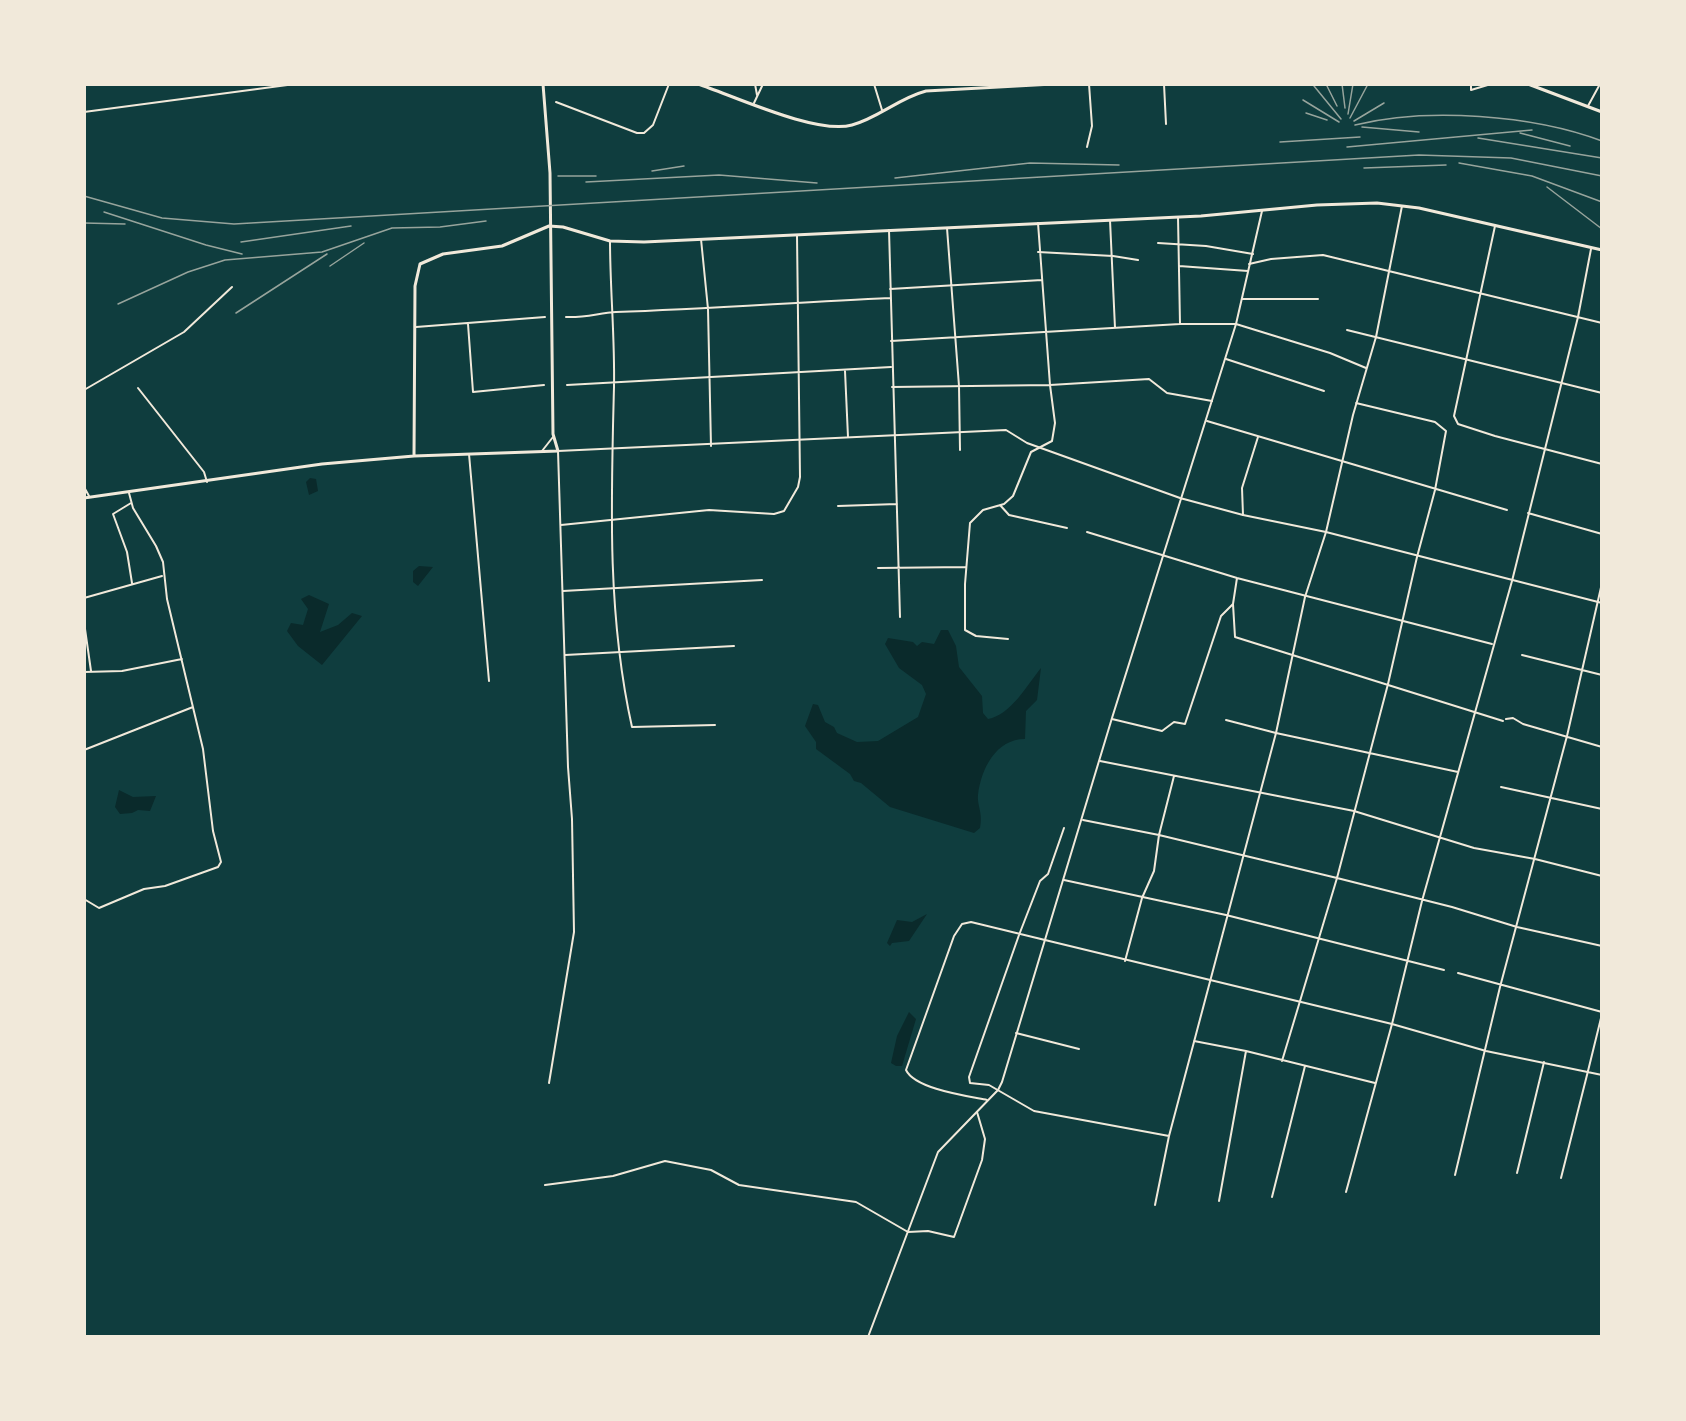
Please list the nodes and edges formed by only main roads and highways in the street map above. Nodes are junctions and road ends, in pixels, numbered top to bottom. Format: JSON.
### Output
{"nodes":[{"id":1,"x":543,"y":84,"type":"edge"},
{"id":2,"x":698,"y":84,"type":"edge"},
{"id":3,"x":1053,"y":84,"type":"edge"},
{"id":4,"x":1528,"y":84,"type":"edge"},
{"id":5,"x":1014,"y":85,"type":"edge"},
{"id":6,"x":1602,"y":112,"type":"edge"},
{"id":7,"x":1602,"y":250,"type":"edge"},
{"id":8,"x":414,"y":456,"type":"junction"},
{"id":9,"x":84,"y":498,"type":"edge"}],
"edges":[{"from":1,"to":8,"type":"main road"},
{"from":2,"to":5,"type":"main road"},
{"from":3,"to":5,"type":"main road"},
{"from":4,"to":6,"type":"main road"},
{"from":7,"to":8,"type":"main road"},
{"from":8,"to":9,"type":"main road"}]}
